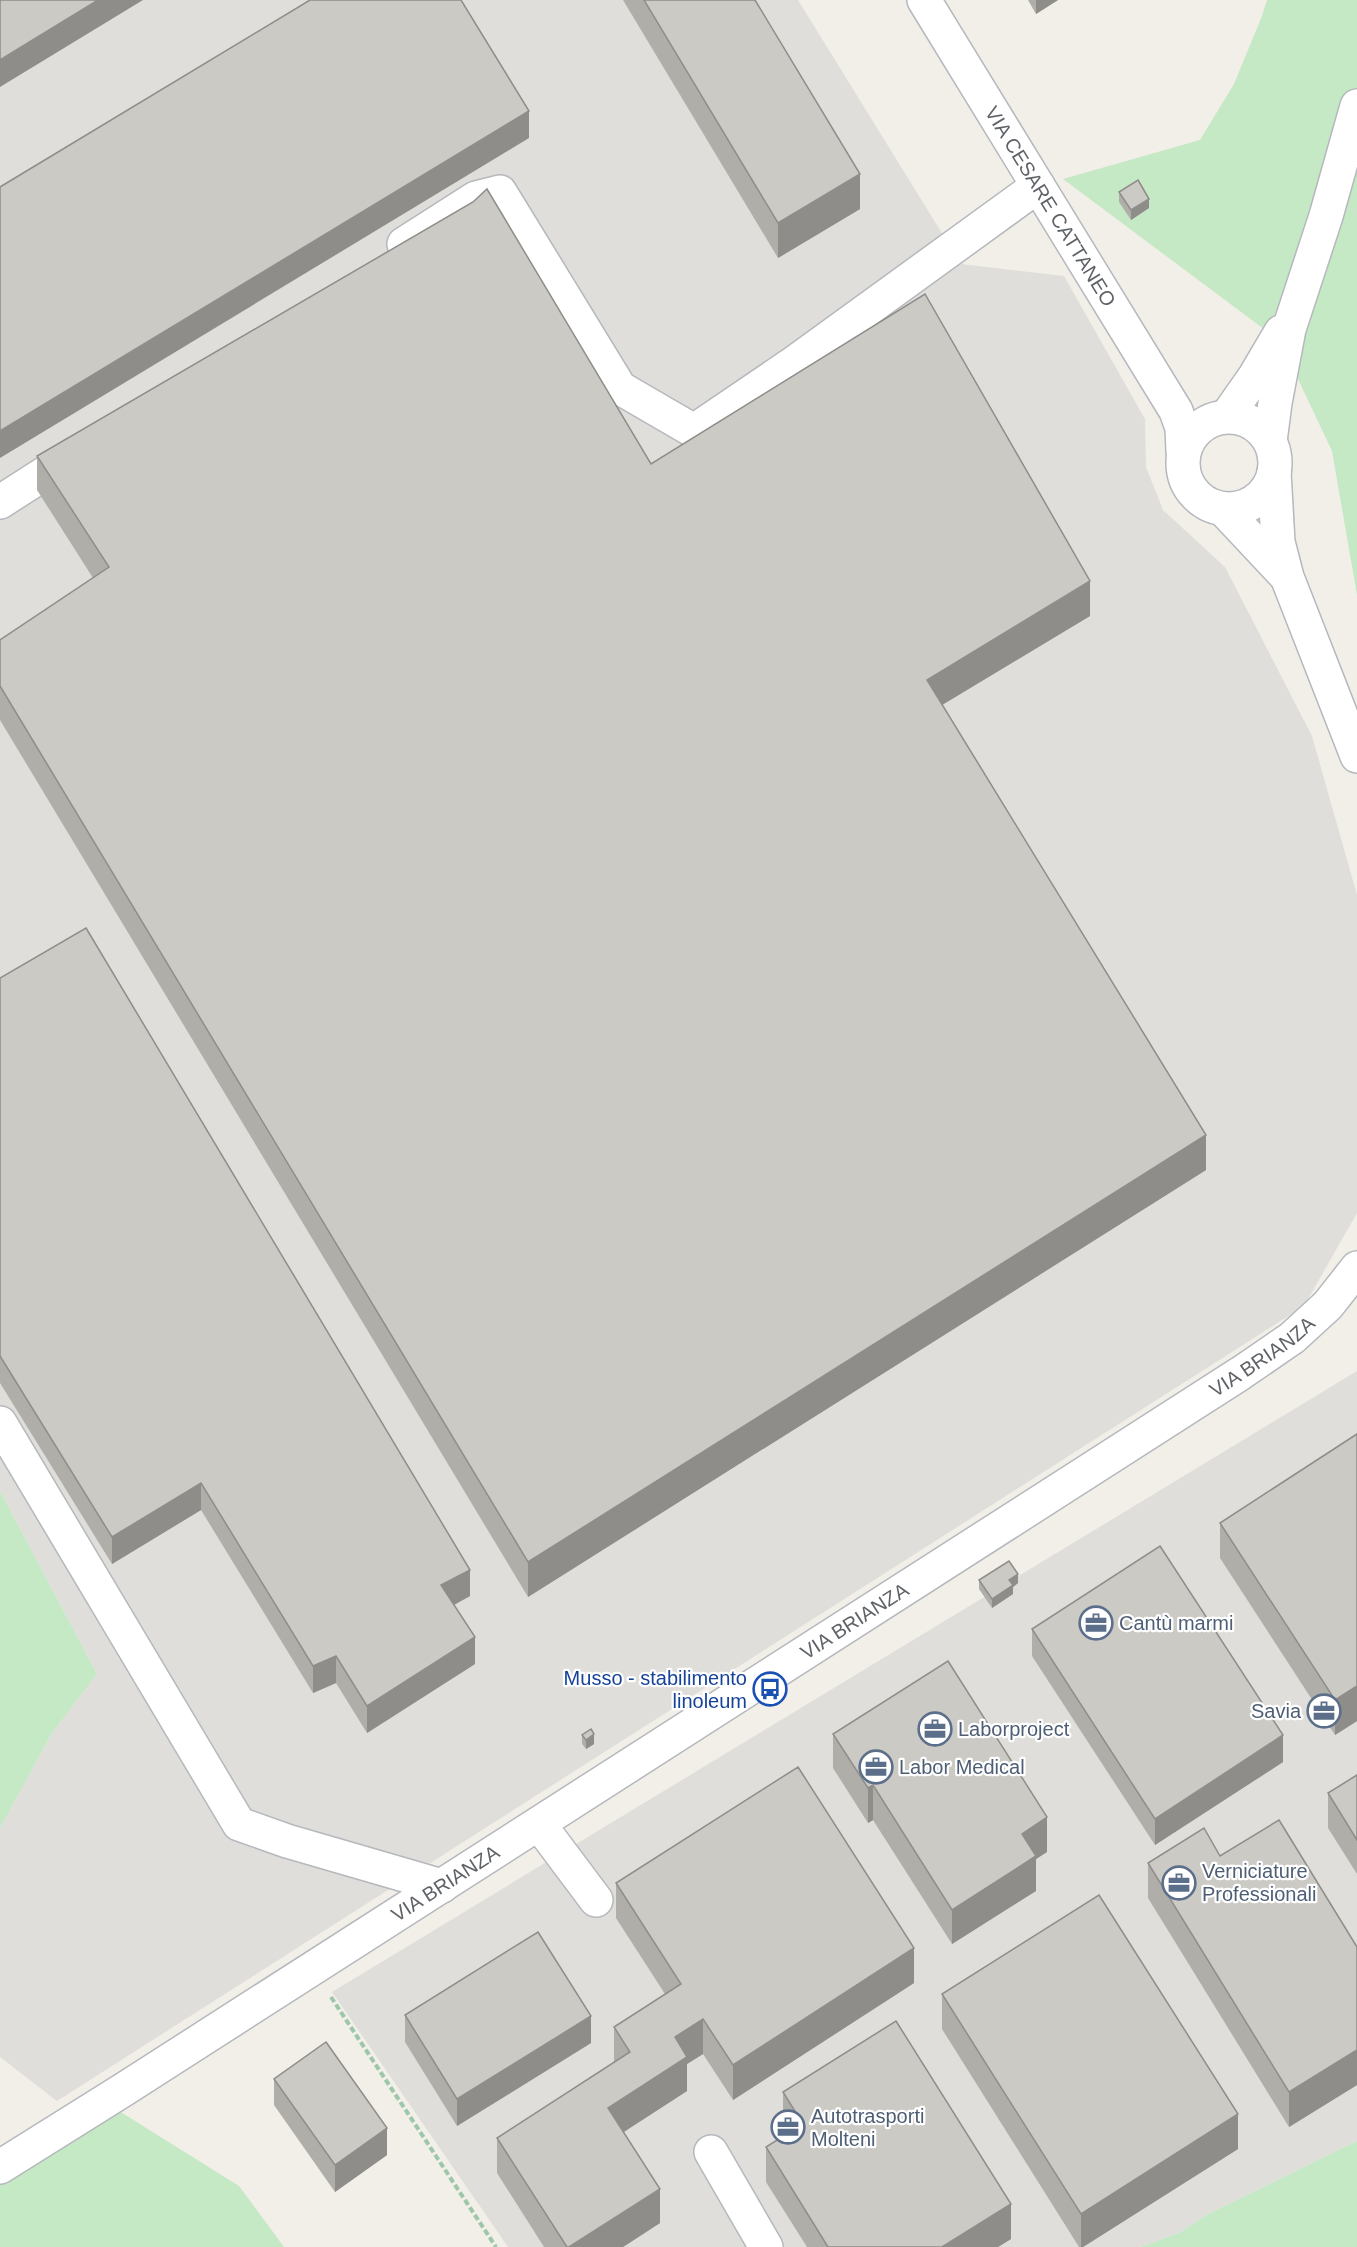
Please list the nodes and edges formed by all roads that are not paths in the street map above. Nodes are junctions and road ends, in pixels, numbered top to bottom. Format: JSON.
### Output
{"nodes":[{"id":1,"x":924,"y":0,"type":"edge"},
{"id":2,"x":1357,"y":106,"type":"edge"},
{"id":3,"x":1038,"y":186,"type":"junction"},
{"id":4,"x":377,"y":261,"type":"edge"},
{"id":5,"x":1297,"y":305,"type":"junction"},
{"id":6,"x":1176,"y":411,"type":"junction"},
{"id":7,"x":1217,"y":418,"type":"junction"},
{"id":8,"x":99,"y":439,"type":"edge"},
{"id":9,"x":1183,"y":451,"type":"junction"},
{"id":10,"x":1272,"y":457,"type":"junction"},
{"id":11,"x":0,"y":502,"type":"edge"},
{"id":12,"x":1223,"y":509,"type":"junction"},
{"id":13,"x":1287,"y":577,"type":"junction"},
{"id":14,"x":1357,"y":756,"type":"edge"},
{"id":15,"x":1357,"y":1268,"type":"edge"},
{"id":16,"x":0,"y":1424,"type":"edge"},
{"id":17,"x":539,"y":1824,"type":"junction"},
{"id":18,"x":441,"y":1886,"type":"junction"},
{"id":19,"x":596,"y":1900,"type":"dead end"},
{"id":20,"x":711,"y":2152,"type":"dead end"},
{"id":21,"x":0,"y":2167,"type":"edge"},
{"id":22,"x":766,"y":2247,"type":"edge"}],
"edges":[{"from":1,"to":3,"type":"street","name":"VIA CESARE CATTANEO"},
{"from":2,"to":5,"type":"street"},
{"from":3,"to":4,"type":"street"},
{"from":3,"to":6,"type":"street","name":"VIA CESARE CATTANEO"},
{"from":5,"to":7,"type":"street"},
{"from":5,"to":10,"type":"street"},
{"from":6,"to":7,"type":"street"},
{"from":6,"to":9,"type":"street","name":"VIA CESARE CATTANEO"},
{"from":7,"to":9,"type":"street"},
{"from":7,"to":10,"type":"street"},
{"from":8,"to":11,"type":"street"},
{"from":9,"to":12,"type":"street"},
{"from":10,"to":12,"type":"street"},
{"from":10,"to":13,"type":"street"},
{"from":12,"to":13,"type":"street"},
{"from":13,"to":14,"type":"street"},
{"from":15,"to":17,"type":"street","name":"VIA BRIANZA"},
{"from":16,"to":18,"type":"street"},
{"from":17,"to":18,"type":"street","name":"VIA BRIANZA"},
{"from":17,"to":19,"type":"street"},
{"from":18,"to":21,"type":"street","name":"VIA BRIANZA"},
{"from":20,"to":22,"type":"street"}]}
